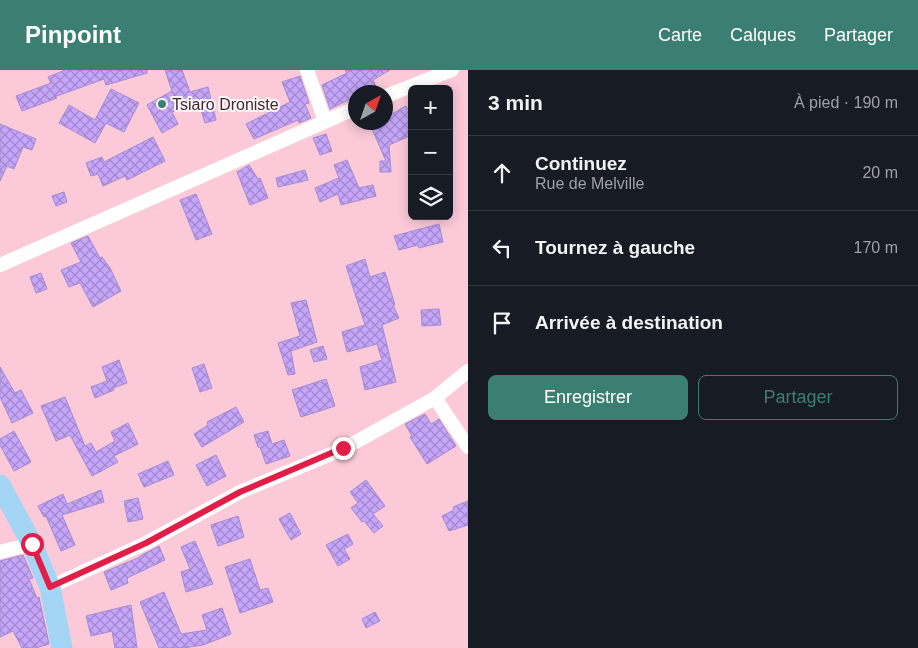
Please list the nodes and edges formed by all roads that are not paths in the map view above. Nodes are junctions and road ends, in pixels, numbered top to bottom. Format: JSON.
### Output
{"nodes":[{"id":1,"x":306,"y":70,"type":"edge"},
{"id":2,"x":452,"y":70,"type":"edge"},
{"id":3,"x":393,"y":93,"type":"edge"},
{"id":4,"x":348,"y":111,"type":"edge"},
{"id":5,"x":325,"y":121,"type":"junction"},
{"id":6,"x":0,"y":265,"type":"edge"},
{"id":7,"x":468,"y":371,"type":"edge"},
{"id":8,"x":435,"y":398,"type":"junction"},
{"id":9,"x":468,"y":448,"type":"edge"},
{"id":10,"x":0,"y":485,"type":"edge"},
{"id":11,"x":32,"y":544,"type":"junction"},
{"id":12,"x":0,"y":552,"type":"edge"},
{"id":13,"x":50,"y":587,"type":"junction"},
{"id":14,"x":62,"y":648,"type":"edge"}],
"edges":[{"from":1,"to":5,"type":"street"},
{"from":2,"to":3,"type":"street"},
{"from":4,"to":5,"type":"street"},
{"from":5,"to":6,"type":"street"},
{"from":7,"to":8,"type":"street"},
{"from":8,"to":9,"type":"street"},
{"from":8,"to":13,"type":"street"},
{"from":10,"to":11,"type":"main road"},
{"from":11,"to":12,"type":"street"},
{"from":11,"to":13,"type":"main road"},
{"from":13,"to":14,"type":"main road"}]}
